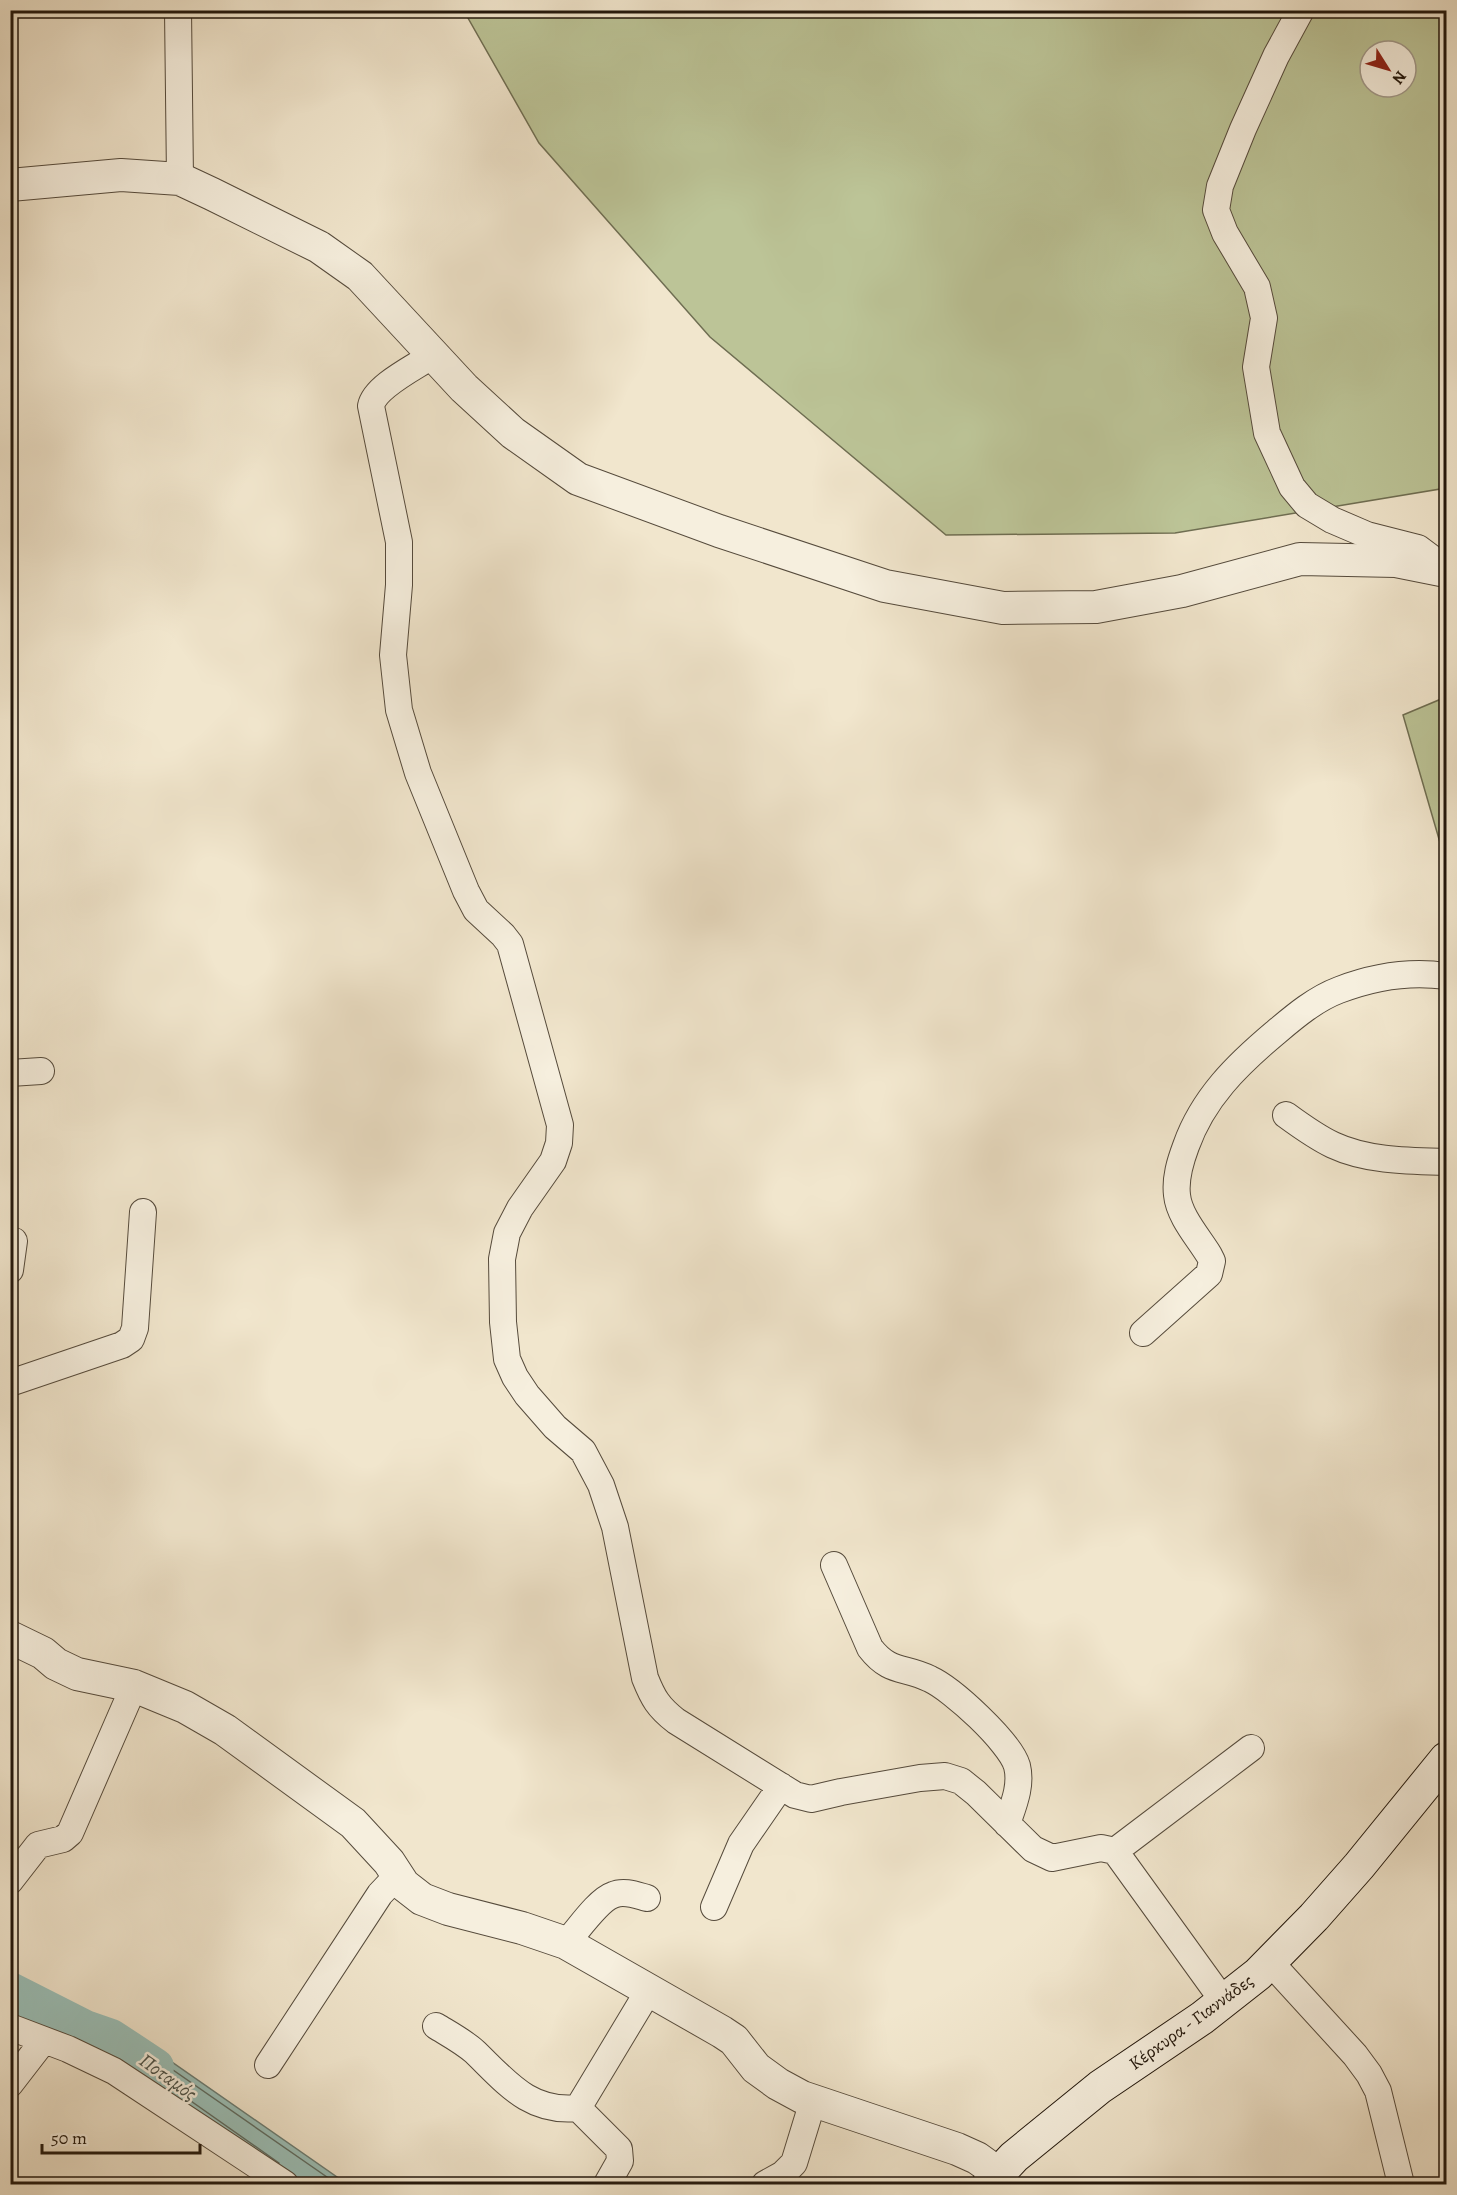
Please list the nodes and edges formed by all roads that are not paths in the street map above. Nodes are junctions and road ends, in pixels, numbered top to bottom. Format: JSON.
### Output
{"nodes":[{"id":1,"x":178,"y":10,"type":"edge"},
{"id":2,"x":1301,"y":10,"type":"edge"},
{"id":3,"x":180,"y":179,"type":"junction"},
{"id":4,"x":10,"y":185,"type":"edge"},
{"id":5,"x":433,"y":355,"type":"junction"},
{"id":6,"x":1442,"y":570,"type":"edge"},
{"id":7,"x":1446,"y":976,"type":"edge"},
{"id":8,"x":40,"y":1071,"type":"dead end"},
{"id":9,"x":10,"y":1073,"type":"edge"},
{"id":10,"x":1286,"y":1115,"type":"dead end"},
{"id":11,"x":1446,"y":1162,"type":"edge"},
{"id":12,"x":143,"y":1212,"type":"dead end"},
{"id":13,"x":14,"y":1241,"type":"dead end"},
{"id":14,"x":10,"y":1270,"type":"edge"},
{"id":15,"x":1143,"y":1333,"type":"dead end"},
{"id":16,"x":10,"y":1383,"type":"edge"},
{"id":17,"x":834,"y":1565,"type":"dead end"},
{"id":18,"x":10,"y":1637,"type":"edge"},
{"id":19,"x":134,"y":1686,"type":"junction"},
{"id":20,"x":1251,"y":1748,"type":"dead end"},
{"id":21,"x":1446,"y":1760,"type":"edge"},
{"id":22,"x":781,"y":1786,"type":"junction"},
{"id":23,"x":1007,"y":1824,"type":"junction"},
{"id":24,"x":1116,"y":1851,"type":"junction"},
{"id":25,"x":397,"y":1876,"type":"junction"},
{"id":26,"x":10,"y":1881,"type":"edge"},
{"id":27,"x":647,"y":1898,"type":"dead end"},
{"id":28,"x":714,"y":1907,"type":"dead end"},
{"id":29,"x":566,"y":1943,"type":"junction"},
{"id":30,"x":1270,"y":1962,"type":"junction"},
{"id":31,"x":649,"y":1990,"type":"junction"},
{"id":32,"x":1224,"y":2002,"type":"junction"},
{"id":33,"x":436,"y":2026,"type":"dead end"},
{"id":34,"x":10,"y":2027,"type":"edge"},
{"id":35,"x":44,"y":2040,"type":"junction"},
{"id":36,"x":267,"y":2065,"type":"dead end"},
{"id":37,"x":10,"y":2084,"type":"edge"},
{"id":38,"x":813,"y":2101,"type":"junction"},
{"id":39,"x":578,"y":2108,"type":"junction"},
{"id":40,"x":994,"y":2179,"type":"edge"},
{"id":41,"x":285,"y":2184,"type":"edge"},
{"id":42,"x":607,"y":2184,"type":"edge"},
{"id":43,"x":765,"y":2184,"type":"edge"},
{"id":44,"x":1401,"y":2184,"type":"edge"}],
"edges":[{"from":1,"to":3,"type":"street"},
{"from":2,"to":6,"type":"street"},
{"from":3,"to":4,"type":"street"},
{"from":3,"to":5,"type":"street"},
{"from":5,"to":6,"type":"street"},
{"from":5,"to":22,"type":"street"},
{"from":7,"to":15,"type":"street"},
{"from":8,"to":9,"type":"street"},
{"from":10,"to":11,"type":"street"},
{"from":12,"to":16,"type":"street"},
{"from":13,"to":14,"type":"street"},
{"from":17,"to":23,"type":"street"},
{"from":18,"to":19,"type":"street"},
{"from":19,"to":25,"type":"street"},
{"from":19,"to":26,"type":"street"},
{"from":20,"to":24,"type":"street"},
{"from":21,"to":30,"type":"main road","name":"Κέρκυρα - Γιαννάδες"},
{"from":22,"to":23,"type":"street"},
{"from":22,"to":28,"type":"street"},
{"from":23,"to":24,"type":"street"},
{"from":24,"to":32,"type":"street"},
{"from":25,"to":29,"type":"street"},
{"from":25,"to":36,"type":"street"},
{"from":27,"to":29,"type":"street"},
{"from":29,"to":31,"type":"street"},
{"from":30,"to":32,"type":"main road","name":"Κέρκυρα - Γιαννάδες"},
{"from":30,"to":44,"type":"street"},
{"from":31,"to":38,"type":"street"},
{"from":31,"to":39,"type":"street"},
{"from":32,"to":40,"type":"main road","name":"Κέρκυρα - Γιαννάδες"},
{"from":33,"to":39,"type":"street"},
{"from":34,"to":35,"type":"street"},
{"from":35,"to":37,"type":"street"},
{"from":35,"to":41,"type":"street"},
{"from":38,"to":40,"type":"street"},
{"from":38,"to":43,"type":"street"},
{"from":39,"to":42,"type":"street"}]}
